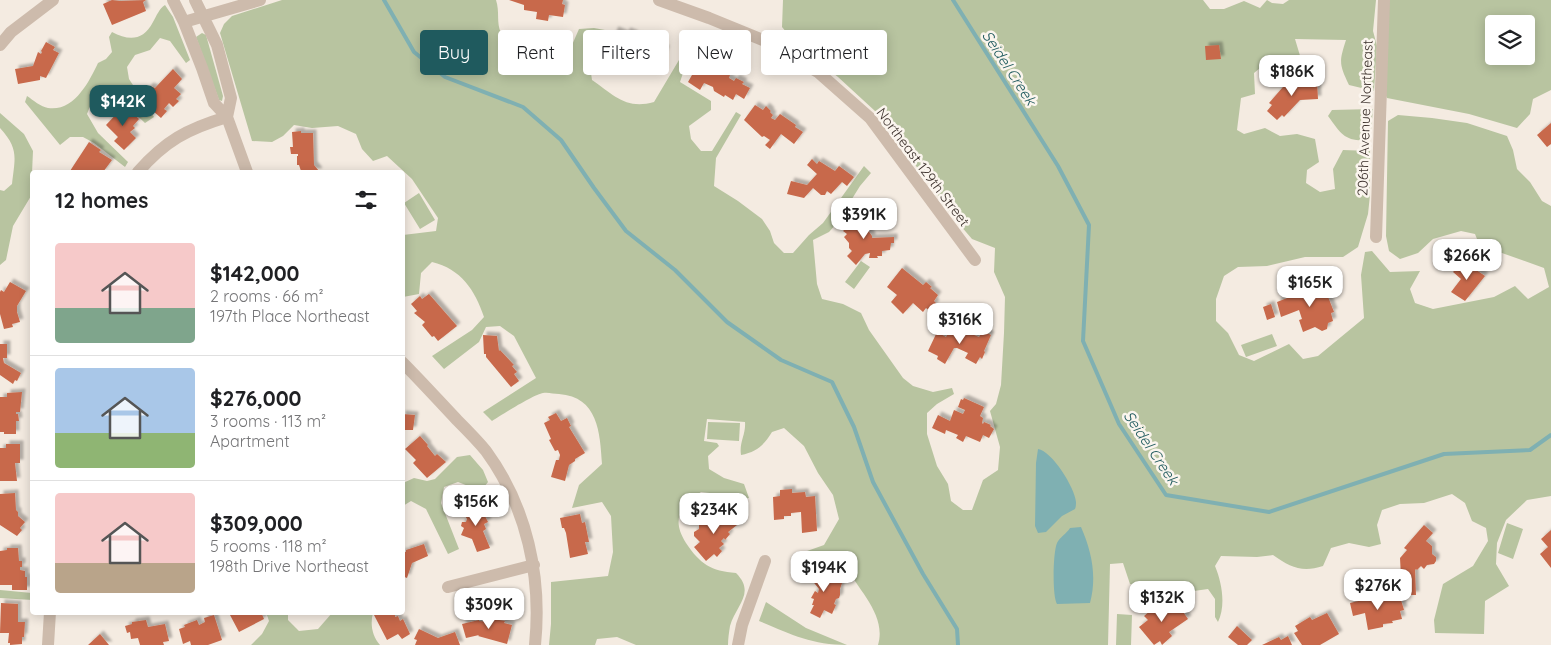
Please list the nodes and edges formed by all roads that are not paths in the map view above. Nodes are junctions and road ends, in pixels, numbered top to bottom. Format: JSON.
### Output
{"nodes":[{"id":1,"x":53,"y":0,"type":"edge"},
{"id":2,"x":172,"y":0,"type":"edge"},
{"id":3,"x":196,"y":0,"type":"edge"},
{"id":4,"x":260,"y":0,"type":"edge"},
{"id":5,"x":658,"y":0,"type":"edge"},
{"id":6,"x":1384,"y":0,"type":"edge"},
{"id":7,"x":204,"y":16,"type":"junction"},
{"id":8,"x":184,"y":22,"type":"junction"},
{"id":9,"x":0,"y":45,"type":"edge"},
{"id":10,"x":227,"y":117,"type":"junction"},
{"id":11,"x":140,"y":170,"type":"edge"},
{"id":12,"x":246,"y":170,"type":"edge"},
{"id":13,"x":1376,"y":237,"type":"dead end"},
{"id":14,"x":975,"y":260,"type":"dead end"},
{"id":15,"x":405,"y":365,"type":"edge"},
{"id":16,"x":765,"y":561,"type":"dead end"},
{"id":17,"x":534,"y":565,"type":"junction"},
{"id":18,"x":448,"y":587,"type":"dead end"},
{"id":19,"x":50,"y":615,"type":"edge"},
{"id":20,"x":48,"y":645,"type":"edge"},
{"id":21,"x":535,"y":645,"type":"edge"},
{"id":22,"x":738,"y":645,"type":"edge"}],
"edges":[{"from":1,"to":9,"type":"street"},
{"from":2,"to":8,"type":"street"},
{"from":3,"to":7,"type":"street"},
{"from":4,"to":7,"type":"street"},
{"from":5,"to":14,"type":"street","name":"Northeast 129th Street"},
{"from":6,"to":13,"type":"street","name":"206th Avenue Northeast"},
{"from":7,"to":8,"type":"street"},
{"from":7,"to":10,"type":"street"},
{"from":8,"to":10,"type":"street"},
{"from":10,"to":11,"type":"street"},
{"from":10,"to":12,"type":"street"},
{"from":15,"to":17,"type":"street"},
{"from":16,"to":22,"type":"street"},
{"from":17,"to":18,"type":"street"},
{"from":17,"to":21,"type":"street"},
{"from":19,"to":20,"type":"street"}]}
